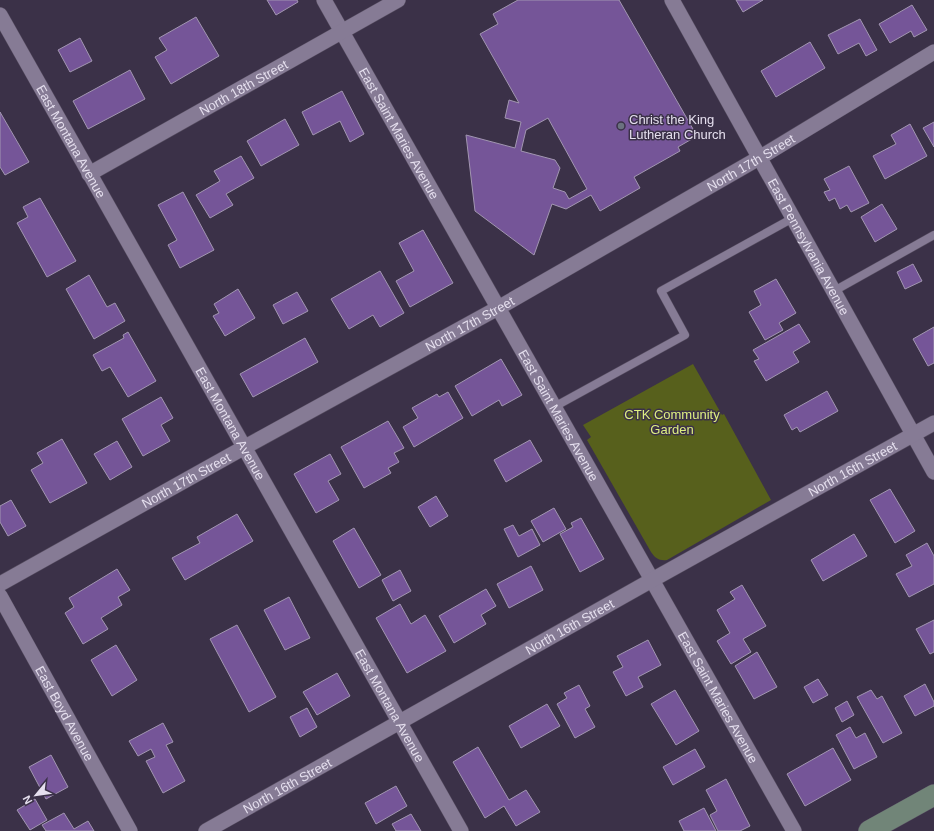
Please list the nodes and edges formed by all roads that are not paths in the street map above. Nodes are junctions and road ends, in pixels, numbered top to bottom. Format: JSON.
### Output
{"nodes":[{"id":1,"x":324,"y":0,"type":"edge"},
{"id":2,"x":398,"y":0,"type":"edge"},
{"id":3,"x":672,"y":0,"type":"edge"},
{"id":4,"x":0,"y":15,"type":"edge"},
{"id":5,"x":342,"y":32,"type":"junction"},
{"id":6,"x":934,"y":52,"type":"edge"},
{"id":7,"x":759,"y":158,"type":"junction"},
{"id":8,"x":89,"y":174,"type":"junction"},
{"id":9,"x":794,"y":218,"type":"junction"},
{"id":10,"x":934,"y":235,"type":"edge"},
{"id":11,"x":834,"y":291,"type":"junction"},
{"id":12,"x":498,"y":308,"type":"junction"},
{"id":13,"x":554,"y":407,"type":"junction"},
{"id":14,"x":934,"y":423,"type":"edge"},
{"id":15,"x":914,"y":435,"type":"junction"},
{"id":16,"x":245,"y":447,"type":"junction"},
{"id":17,"x":934,"y":472,"type":"edge"},
{"id":18,"x":652,"y":580,"type":"junction"},
{"id":19,"x":0,"y":584,"type":"edge"},
{"id":20,"x":0,"y":596,"type":"edge"},
{"id":21,"x":399,"y":722,"type":"junction"},
{"id":22,"x":934,"y":795,"type":"edge"},
{"id":23,"x":130,"y":831,"type":"edge"},
{"id":24,"x":206,"y":831,"type":"edge"},
{"id":25,"x":461,"y":831,"type":"edge"},
{"id":26,"x":794,"y":831,"type":"edge"},
{"id":27,"x":869,"y":831,"type":"edge"}],
"edges":[{"from":1,"to":5,"type":"street","name":"East Saint Maries Avenue"},
{"from":2,"to":5,"type":"street","name":"North 18th Street"},
{"from":3,"to":7,"type":"street","name":"East Pennsylvania Avenue"},
{"from":4,"to":8,"type":"street","name":"East Montana Avenue"},
{"from":5,"to":8,"type":"street","name":"North 18th Street"},
{"from":5,"to":12,"type":"street","name":"East Saint Maries Avenue"},
{"from":6,"to":7,"type":"street","name":"North 17th Street"},
{"from":7,"to":9,"type":"street","name":"East Pennsylvania Avenue"},
{"from":7,"to":12,"type":"street","name":"North 17th Street"},
{"from":8,"to":16,"type":"street","name":"East Montana Avenue"},
{"from":9,"to":11,"type":"street","name":"East Pennsylvania Avenue"},
{"from":9,"to":13,"type":"lane"},
{"from":10,"to":11,"type":"lane"},
{"from":11,"to":15,"type":"street","name":"East Pennsylvania Avenue"},
{"from":12,"to":13,"type":"street","name":"East Saint Maries Avenue"},
{"from":12,"to":16,"type":"street","name":"North 17th Street"},
{"from":13,"to":18,"type":"street","name":"East Saint Maries Avenue"},
{"from":14,"to":15,"type":"street","name":"North 16th Street"},
{"from":15,"to":17,"type":"street","name":"East Pennsylvania Avenue"},
{"from":15,"to":18,"type":"street","name":"North 16th Street"},
{"from":16,"to":19,"type":"street","name":"North 17th Street"},
{"from":16,"to":21,"type":"street","name":"East Montana Avenue"},
{"from":18,"to":21,"type":"street","name":"North 16th Street"},
{"from":18,"to":26,"type":"street","name":"East Saint Maries Avenue"},
{"from":20,"to":23,"type":"street","name":"East Boyd Avenue"},
{"from":21,"to":24,"type":"street","name":"North 16th Street"},
{"from":21,"to":25,"type":"street","name":"East Montana Avenue"},
{"from":22,"to":27,"type":"main road"}]}
